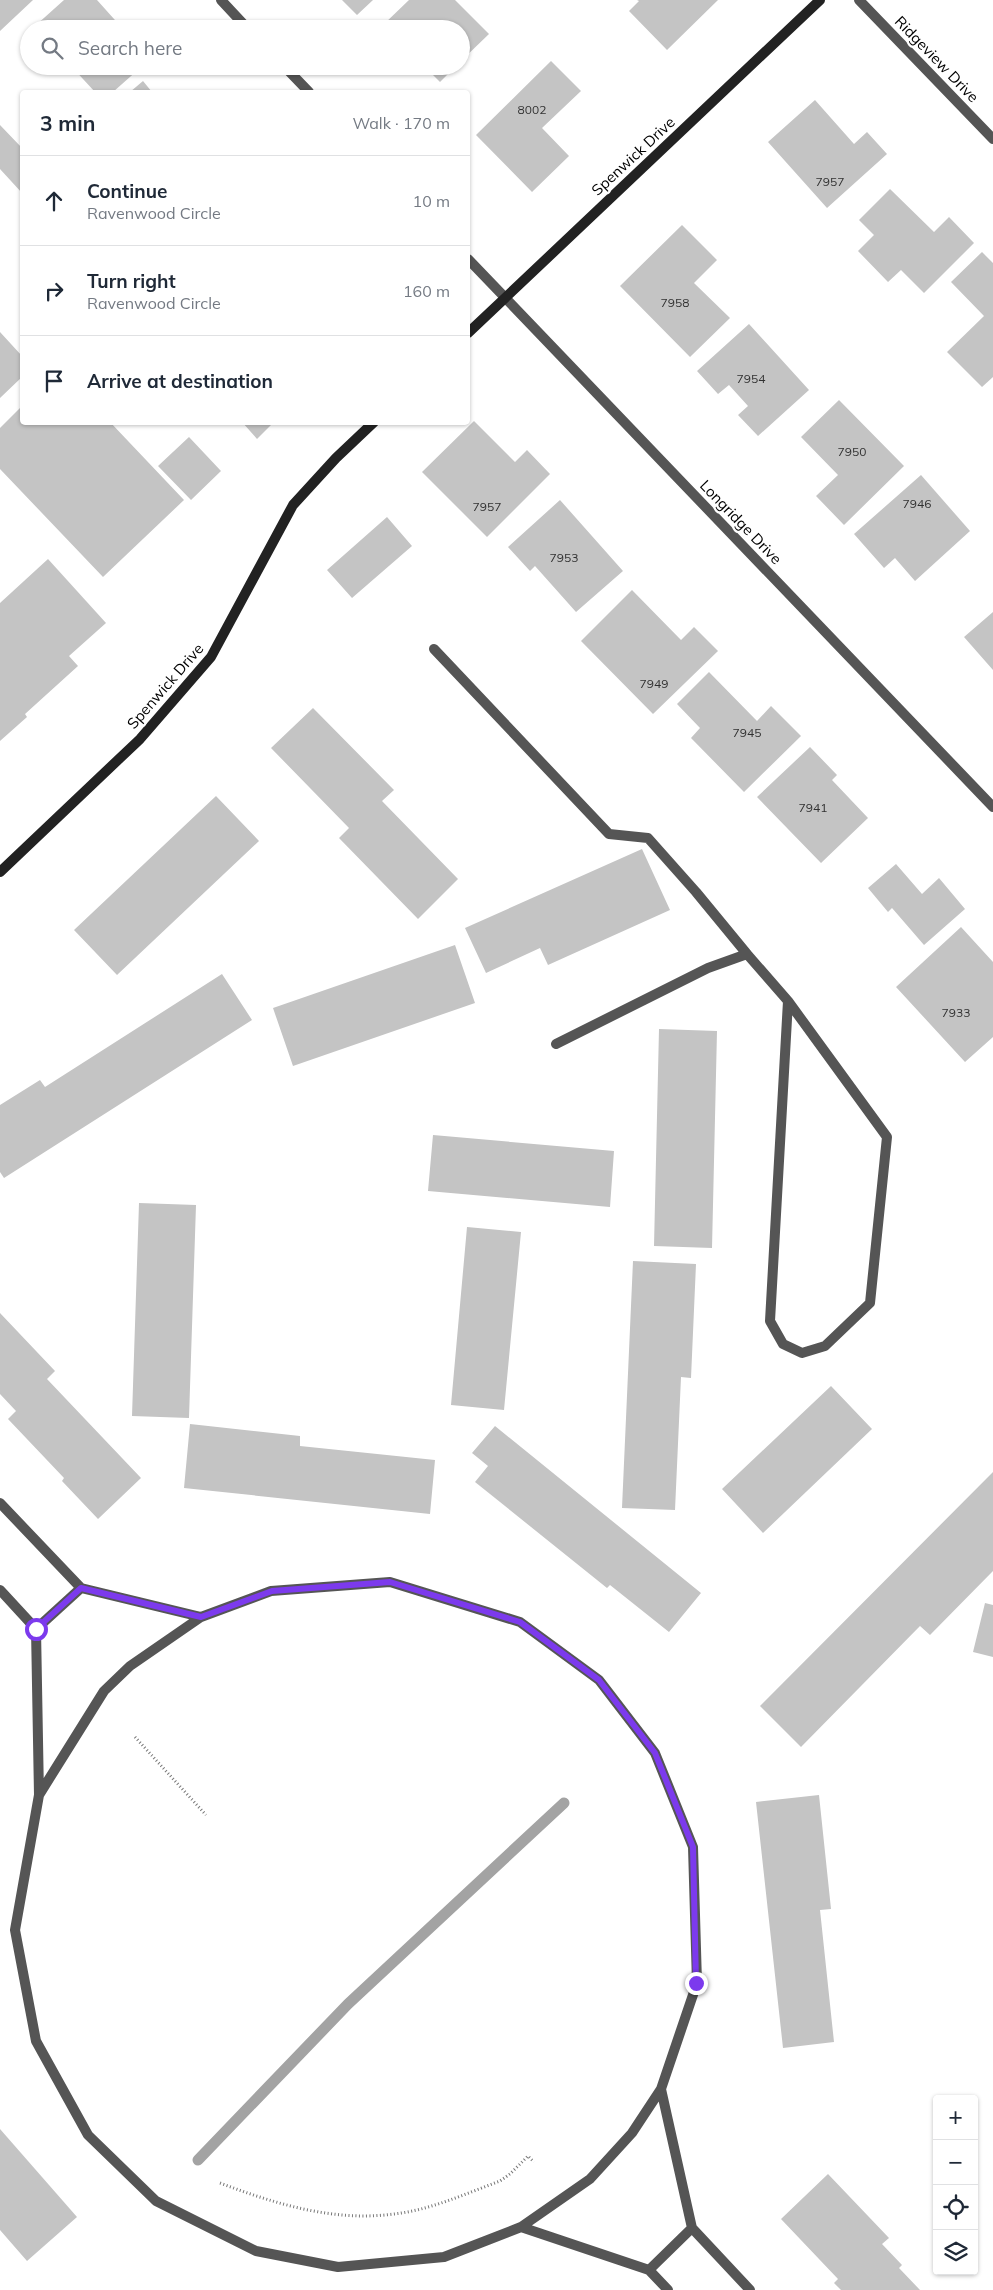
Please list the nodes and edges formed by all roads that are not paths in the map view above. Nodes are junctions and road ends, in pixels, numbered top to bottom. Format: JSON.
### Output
{"nodes":[{"id":1,"x":221,"y":0,"type":"edge"},
{"id":2,"x":820,"y":0,"type":"edge"},
{"id":3,"x":859,"y":0,"type":"edge"},
{"id":4,"x":240,"y":20,"type":"edge"},
{"id":5,"x":293,"y":75,"type":"edge"},
{"id":6,"x":307,"y":90,"type":"edge"},
{"id":7,"x":993,"y":139,"type":"edge"},
{"id":8,"x":470,"y":261,"type":"edge"},
{"id":9,"x":505,"y":298,"type":"junction"},
{"id":10,"x":470,"y":331,"type":"edge"},
{"id":11,"x":371,"y":425,"type":"edge"},
{"id":12,"x":434,"y":649,"type":"dead end"},
{"id":13,"x":993,"y":807,"type":"edge"},
{"id":14,"x":0,"y":872,"type":"edge"},
{"id":15,"x":747,"y":954,"type":"junction"},
{"id":16,"x":788,"y":1000,"type":"junction"},
{"id":17,"x":556,"y":1044,"type":"dead end"},
{"id":18,"x":0,"y":1503,"type":"edge"},
{"id":19,"x":81,"y":1588,"type":"junction"},
{"id":20,"x":0,"y":1590,"type":"edge"},
{"id":21,"x":201,"y":1617,"type":"junction"},
{"id":22,"x":36,"y":1629,"type":"junction"},
{"id":23,"x":39,"y":1795,"type":"junction"},
{"id":24,"x":661,"y":2089,"type":"junction"},
{"id":25,"x":521,"y":2227,"type":"junction"},
{"id":26,"x":692,"y":2228,"type":"junction"},
{"id":27,"x":649,"y":2270,"type":"junction"},
{"id":28,"x":668,"y":2290,"type":"edge"},
{"id":29,"x":750,"y":2290,"type":"edge"}],
"edges":[{"from":1,"to":4,"type":"street"},
{"from":2,"to":9,"type":"street","name":"Spenwick Drive"},
{"from":3,"to":7,"type":"street","name":"Ridgeview Drive"},
{"from":5,"to":6,"type":"street"},
{"from":8,"to":9,"type":"street","name":"Longridge Drive"},
{"from":9,"to":10,"type":"street","name":"Spenwick Drive"},
{"from":9,"to":13,"type":"street","name":"Longridge Drive"},
{"from":11,"to":14,"type":"street","name":"Spenwick Drive"},
{"from":12,"to":15,"type":"street"},
{"from":15,"to":16,"type":"street"},
{"from":15,"to":17,"type":"street"},
{"from":16,"to":16,"type":"street"},
{"from":18,"to":19,"type":"street"},
{"from":19,"to":21,"type":"street"},
{"from":19,"to":22,"type":"street"},
{"from":20,"to":22,"type":"street"},
{"from":21,"to":23,"type":"street"},
{"from":21,"to":24,"type":"street"},
{"from":22,"to":23,"type":"street"},
{"from":23,"to":25,"type":"street"},
{"from":24,"to":25,"type":"street"},
{"from":24,"to":26,"type":"street"},
{"from":25,"to":27,"type":"street"},
{"from":26,"to":27,"type":"street"},
{"from":26,"to":29,"type":"street"},
{"from":27,"to":28,"type":"street"}]}
